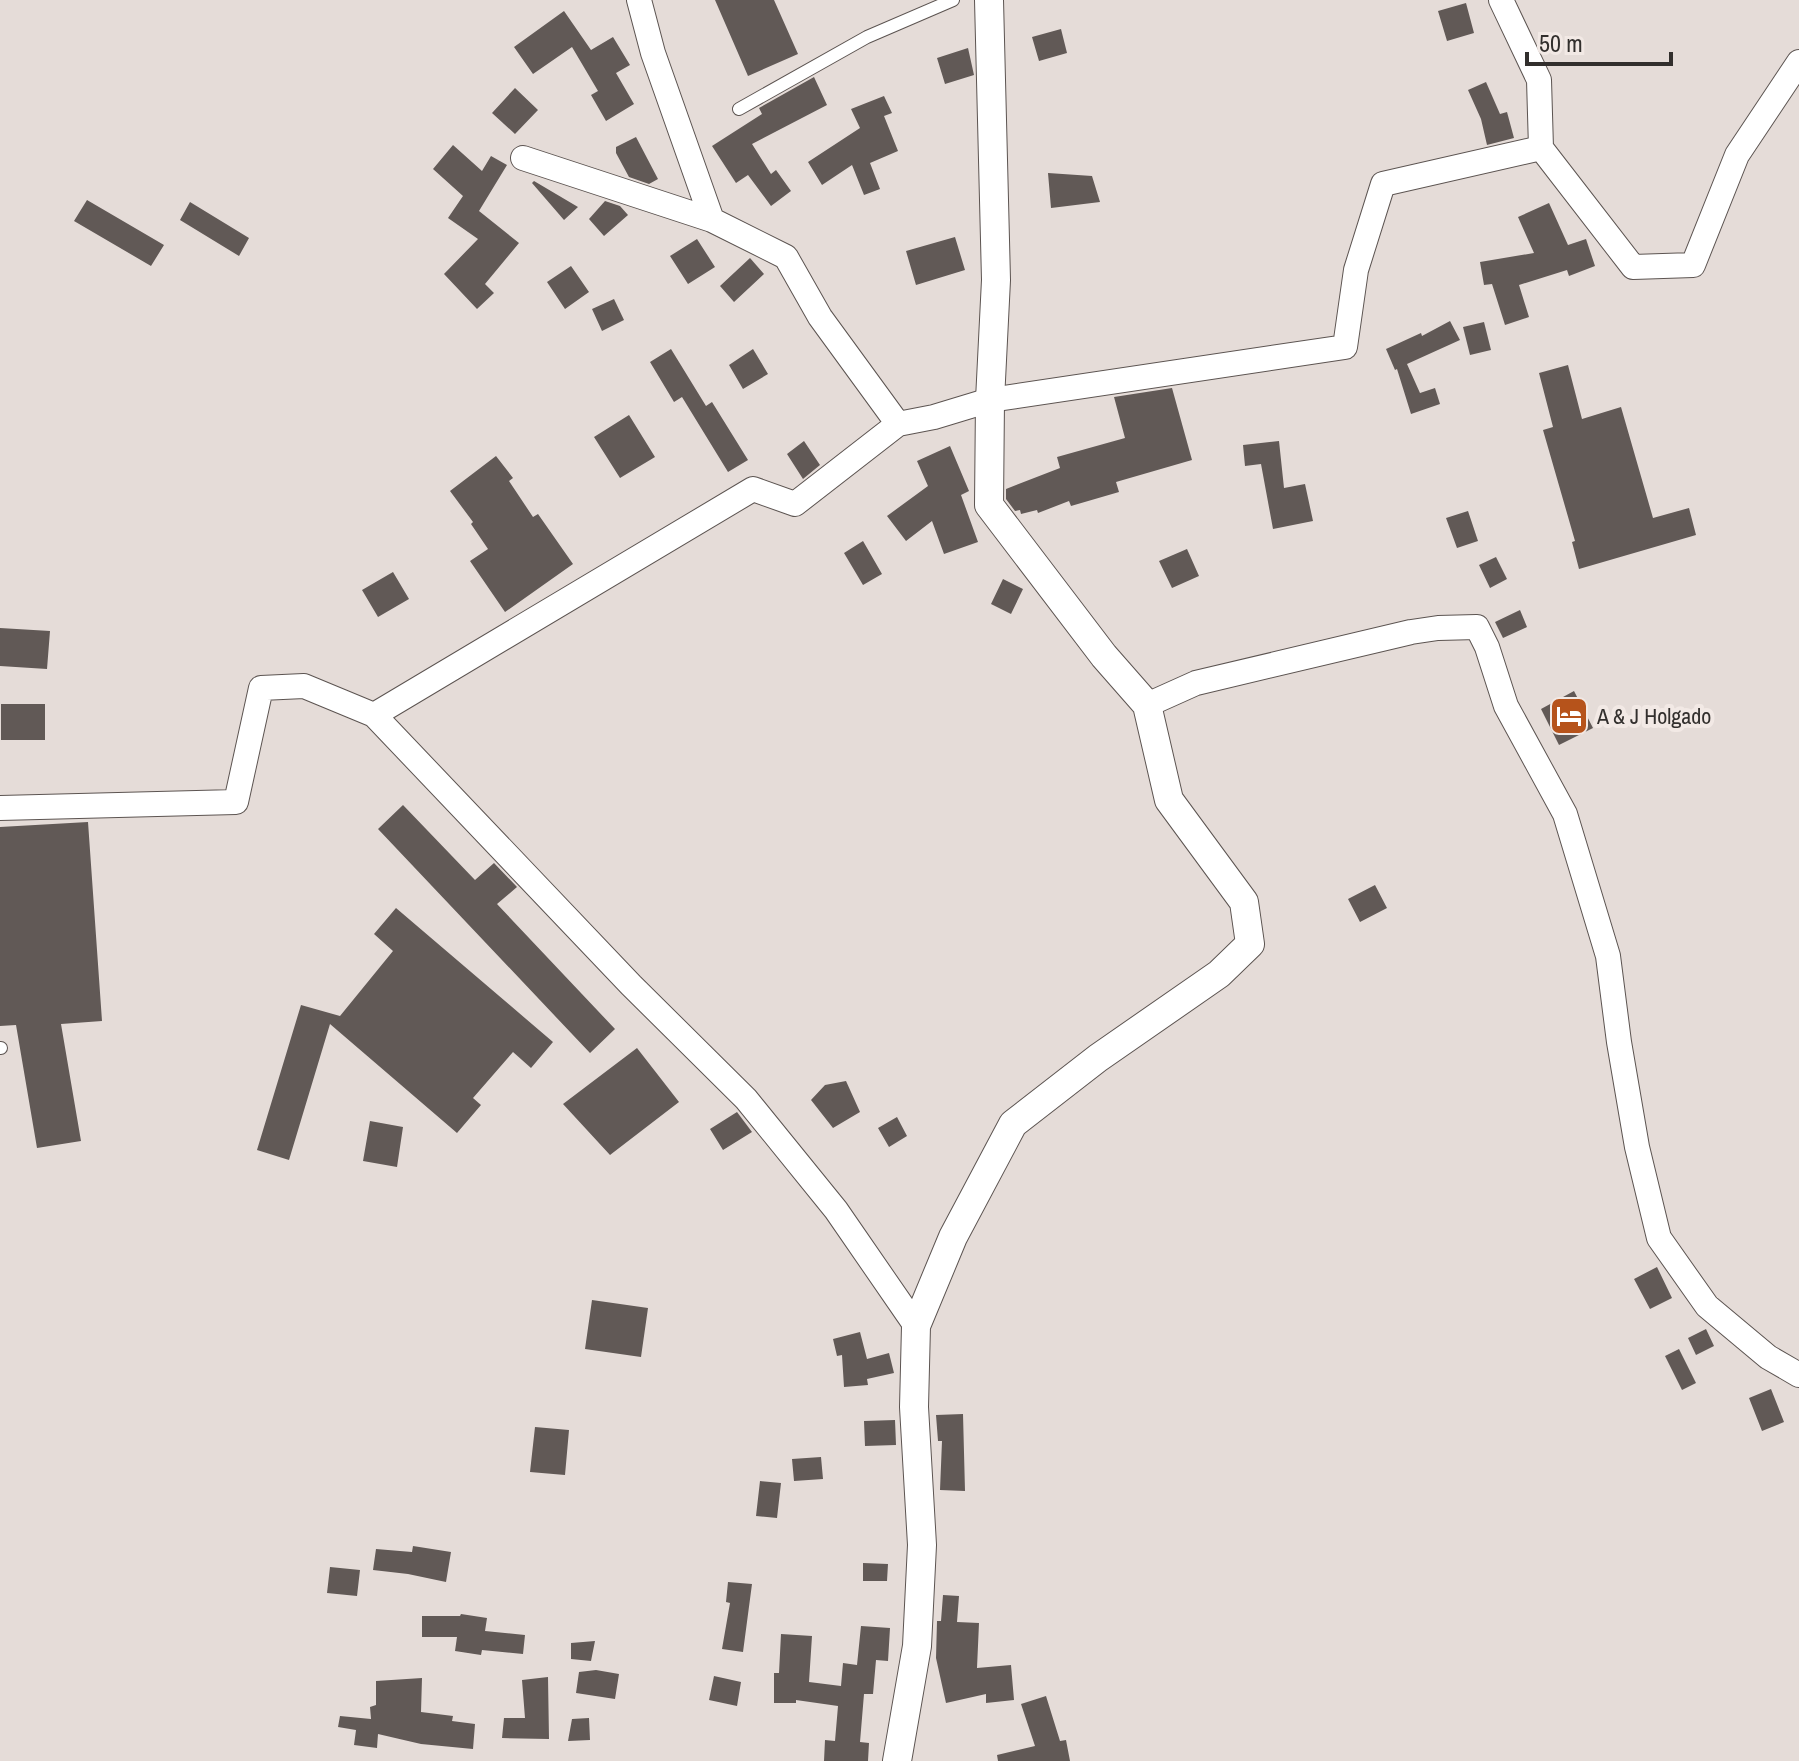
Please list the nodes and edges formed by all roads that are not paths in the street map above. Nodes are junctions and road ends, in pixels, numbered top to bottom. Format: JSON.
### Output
{"nodes":[{"id":1,"x":639,"y":0,"type":"edge"},
{"id":2,"x":953,"y":0,"type":"edge"},
{"id":3,"x":989,"y":0,"type":"edge"},
{"id":4,"x":1501,"y":0,"type":"edge"},
{"id":5,"x":1799,"y":62,"type":"edge"},
{"id":6,"x":739,"y":109,"type":"dead end"},
{"id":7,"x":1541,"y":148,"type":"junction"},
{"id":8,"x":523,"y":158,"type":"dead end"},
{"id":9,"x":712,"y":220,"type":"junction"},
{"id":10,"x":990,"y":400,"type":"junction"},
{"id":11,"x":898,"y":424,"type":"junction"},
{"id":12,"x":1147,"y":705,"type":"junction"},
{"id":13,"x":374,"y":715,"type":"junction"},
{"id":14,"x":0,"y":808,"type":"edge"},
{"id":15,"x":916,"y":1326,"type":"junction"},
{"id":16,"x":1799,"y":1375,"type":"edge"},
{"id":17,"x":897,"y":1761,"type":"edge"}],
"edges":[{"from":1,"to":9,"type":"street"},
{"from":2,"to":6,"type":"lane"},
{"from":3,"to":10,"type":"street"},
{"from":4,"to":7,"type":"street"},
{"from":5,"to":7,"type":"street"},
{"from":7,"to":10,"type":"street"},
{"from":8,"to":9,"type":"street"},
{"from":9,"to":11,"type":"street"},
{"from":10,"to":11,"type":"street"},
{"from":10,"to":12,"type":"street"},
{"from":11,"to":13,"type":"street"},
{"from":12,"to":15,"type":"street"},
{"from":12,"to":16,"type":"street"},
{"from":13,"to":14,"type":"street"},
{"from":13,"to":15,"type":"street"},
{"from":15,"to":17,"type":"street"}]}
